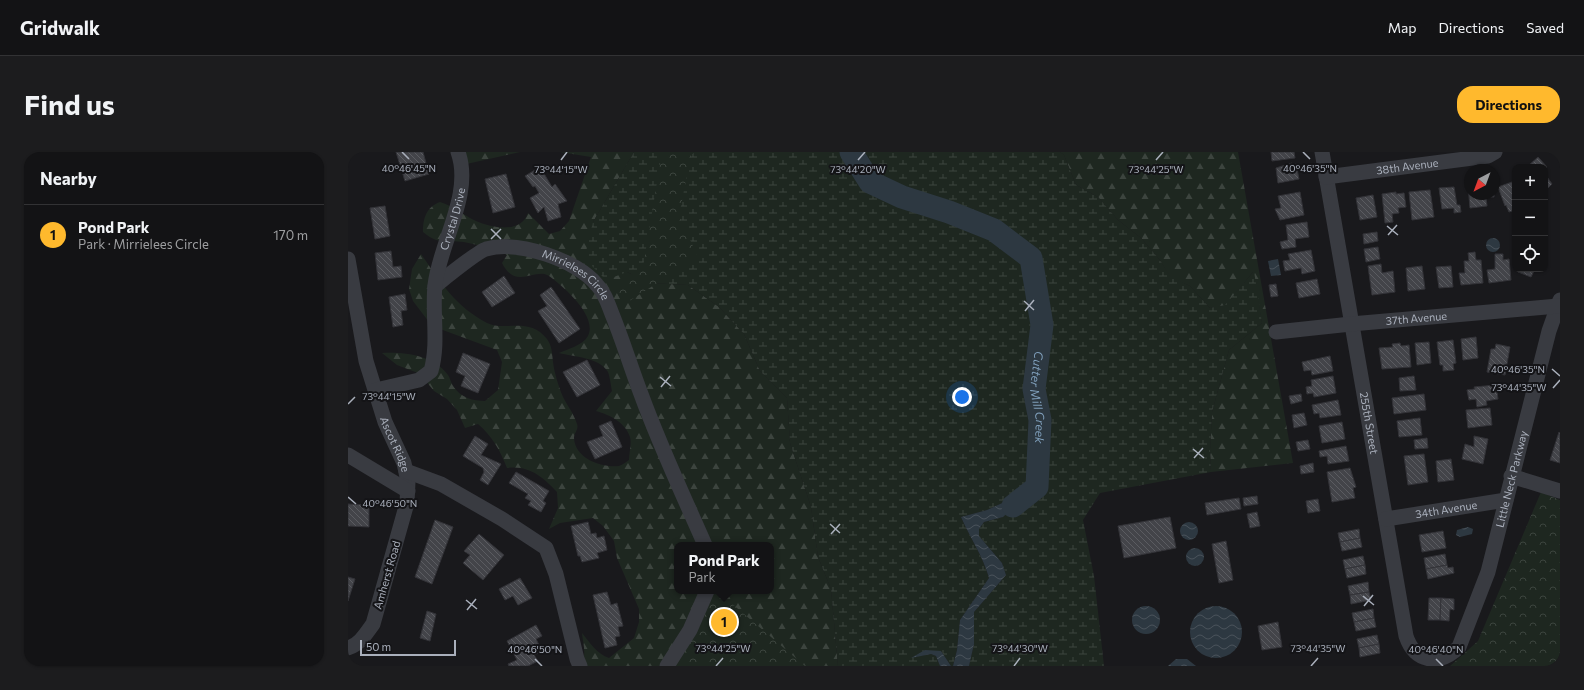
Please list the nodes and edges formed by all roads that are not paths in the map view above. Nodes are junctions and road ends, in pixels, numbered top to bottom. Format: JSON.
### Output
{"nodes":[{"id":1,"x":458,"y":152,"type":"edge"},
{"id":2,"x":1322,"y":152,"type":"edge"},
{"id":3,"x":1491,"y":154,"type":"edge"},
{"id":4,"x":1326,"y":177,"type":"junction"},
{"id":5,"x":348,"y":259,"type":"edge"},
{"id":6,"x":435,"y":286,"type":"junction"},
{"id":7,"x":1559,"y":303,"type":"edge"},
{"id":8,"x":1351,"y":324,"type":"junction"},
{"id":9,"x":1276,"y":332,"type":"dead end"},
{"id":10,"x":1555,"y":333,"type":"edge"},
{"id":11,"x":376,"y":390,"type":"junction"},
{"id":12,"x":348,"y":455,"type":"edge"},
{"id":13,"x":406,"y":471,"type":"junction"},
{"id":14,"x":1511,"y":476,"type":"junction"},
{"id":15,"x":408,"y":491,"type":"junction"},
{"id":16,"x":1560,"y":491,"type":"edge"},
{"id":17,"x":1506,"y":500,"type":"junction"},
{"id":18,"x":1386,"y":519,"type":"junction"},
{"id":19,"x":704,"y":542,"type":"edge"},
{"id":20,"x":706,"y":594,"type":"edge"},
{"id":21,"x":348,"y":648,"type":"edge"},
{"id":22,"x":1452,"y":654,"type":"joint"},
{"id":23,"x":580,"y":666,"type":"edge"},
{"id":24,"x":667,"y":666,"type":"edge"}],
"edges":[{"from":1,"to":6,"type":"street","name":"Crystal Drive"},
{"from":2,"to":4,"type":"street","name":"255th Street"},
{"from":3,"to":4,"type":"street","name":"38th Avenue"},
{"from":4,"to":8,"type":"street","name":"255th Street"},
{"from":5,"to":11,"type":"street","name":"Ascot Ridge"},
{"from":6,"to":11,"type":"street"},
{"from":6,"to":19,"type":"street","name":"Mirrielees Circle"},
{"from":7,"to":8,"type":"street","name":"37th Avenue"},
{"from":7,"to":10,"type":"street","name":"Little Neck Parkway"},
{"from":8,"to":9,"type":"street","name":"37th Avenue"},
{"from":8,"to":18,"type":"street","name":"255th Street"},
{"from":10,"to":14,"type":"street","name":"Little Neck Parkway"},
{"from":11,"to":13,"type":"street","name":"Ascot Ridge"},
{"from":12,"to":15,"type":"street"},
{"from":13,"to":15,"type":"street","name":"Ascot Ridge"},
{"from":13,"to":23,"type":"street"},
{"from":14,"to":16,"type":"street"},
{"from":14,"to":17,"type":"street","name":"Little Neck Parkway"},
{"from":15,"to":21,"type":"street","name":"Amherst Road"},
{"from":17,"to":18,"type":"street","name":"34th Avenue"},
{"from":17,"to":22,"type":"street","name":"Little Neck Parkway"},
{"from":18,"to":22,"type":"street","name":"255th Street"},
{"from":20,"to":24,"type":"street"}]}
